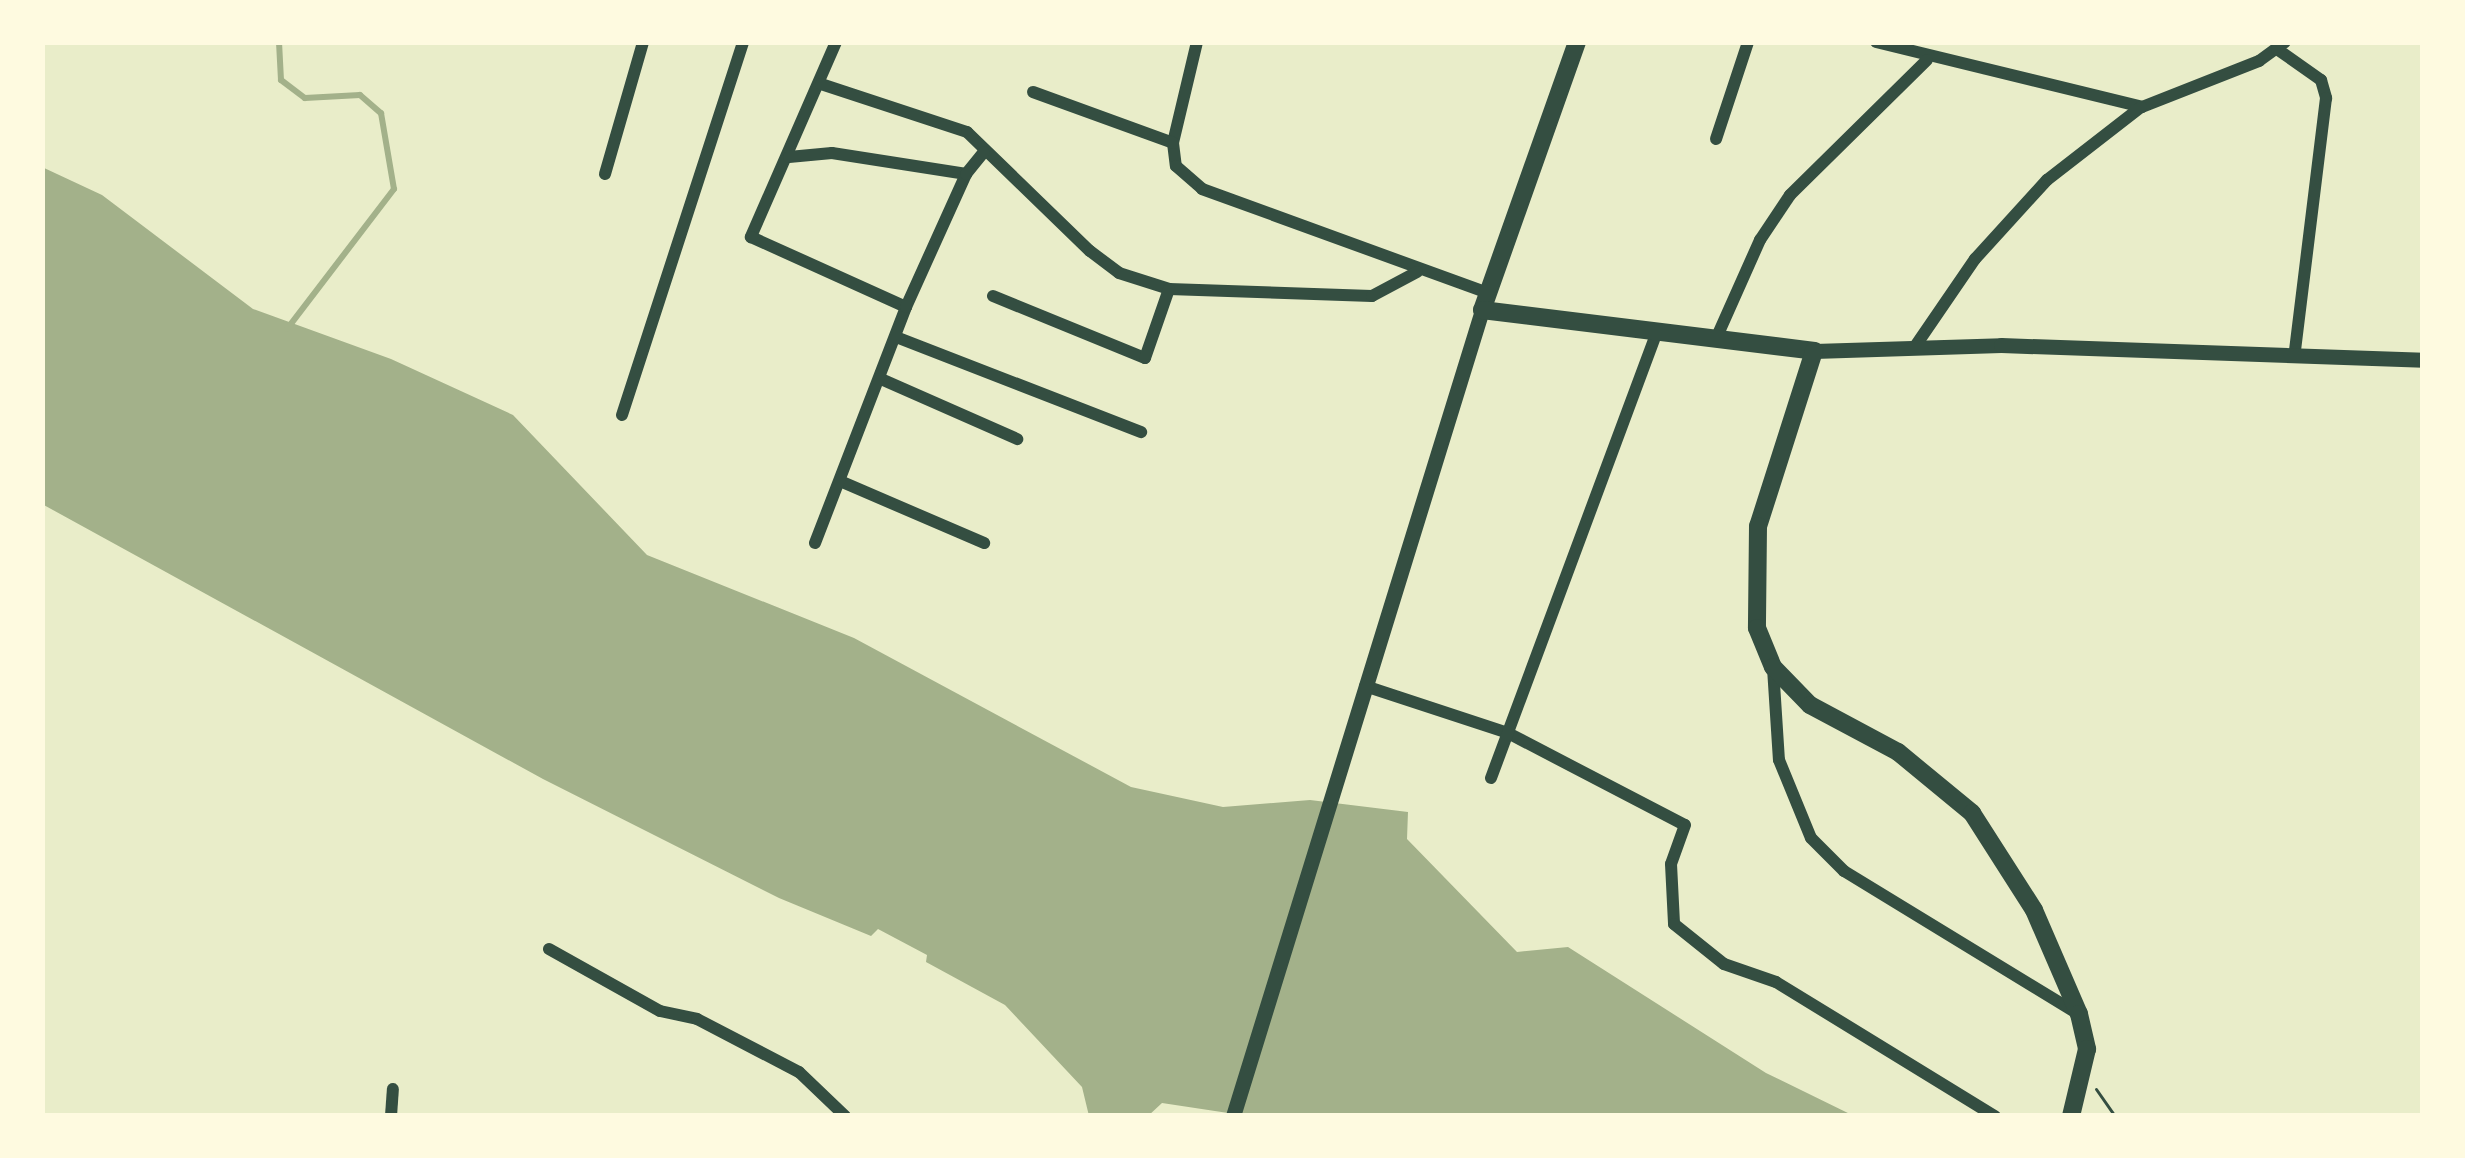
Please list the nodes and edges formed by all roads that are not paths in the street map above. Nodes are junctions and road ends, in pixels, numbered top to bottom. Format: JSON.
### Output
{"nodes":[{"id":1,"x":643,"y":42,"type":"edge"},
{"id":2,"x":743,"y":42,"type":"edge"},
{"id":3,"x":836,"y":42,"type":"edge"},
{"id":4,"x":1197,"y":42,"type":"edge"},
{"id":5,"x":1577,"y":42,"type":"edge"},
{"id":6,"x":1748,"y":42,"type":"edge"},
{"id":7,"x":1876,"y":42,"type":"edge"},
{"id":8,"x":2281,"y":45,"type":"edge"},
{"id":9,"x":1927,"y":61,"type":"junction"},
{"id":10,"x":821,"y":84,"type":"junction"},
{"id":11,"x":1033,"y":92,"type":"dead end"},
{"id":12,"x":2142,"y":107,"type":"junction"},
{"id":13,"x":1716,"y":139,"type":"dead end"},
{"id":14,"x":1173,"y":143,"type":"junction"},
{"id":15,"x":984,"y":152,"type":"junction"},
{"id":16,"x":789,"y":157,"type":"junction"},
{"id":17,"x":605,"y":174,"type":"dead end"},
{"id":18,"x":966,"y":174,"type":"junction"},
{"id":19,"x":1417,"y":272,"type":"junction"},
{"id":20,"x":1169,"y":289,"type":"junction"},
{"id":21,"x":993,"y":296,"type":"dead end"},
{"id":22,"x":1485,"y":302,"type":"junction"},
{"id":23,"x":906,"y":307,"type":"junction"},
{"id":24,"x":1656,"y":334,"type":"junction"},
{"id":25,"x":896,"y":338,"type":"junction"},
{"id":26,"x":1715,"y":341,"type":"junction"},
{"id":27,"x":1914,"y":348,"type":"junction"},
{"id":28,"x":1814,"y":351,"type":"junction"},
{"id":29,"x":2295,"y":351,"type":"junction"},
{"id":30,"x":2423,"y":359,"type":"edge"},
{"id":31,"x":881,"y":380,"type":"junction"},
{"id":32,"x":622,"y":415,"type":"dead end"},
{"id":33,"x":1141,"y":432,"type":"dead end"},
{"id":34,"x":1017,"y":439,"type":"dead end"},
{"id":35,"x":840,"y":481,"type":"junction"},
{"id":36,"x":815,"y":543,"type":"dead end"},
{"id":37,"x":984,"y":543,"type":"dead end"},
{"id":38,"x":1773,"y":667,"type":"junction"},
{"id":39,"x":1365,"y":686,"type":"junction"},
{"id":40,"x":1508,"y":733,"type":"junction"},
{"id":41,"x":1491,"y":778,"type":"dead end"},
{"id":42,"x":549,"y":949,"type":"dead end"},
{"id":43,"x":2079,"y":1014,"type":"junction"},
{"id":44,"x":394,"y":1089,"type":"dead end"},
{"id":45,"x":391,"y":1116,"type":"edge"},
{"id":46,"x":845,"y":1116,"type":"edge"},
{"id":47,"x":1233,"y":1116,"type":"edge"},
{"id":48,"x":1994,"y":1116,"type":"edge"},
{"id":49,"x":2071,"y":1116,"type":"edge"}],
"edges":[{"from":1,"to":17,"type":"street"},
{"from":2,"to":32,"type":"street"},
{"from":3,"to":10,"type":"street"},
{"from":4,"to":14,"type":"street"},
{"from":5,"to":22,"type":"main road"},
{"from":6,"to":13,"type":"street"},
{"from":7,"to":9,"type":"street"},
{"from":8,"to":12,"type":"street"},
{"from":8,"to":29,"type":"street"},
{"from":9,"to":12,"type":"street"},
{"from":9,"to":26,"type":"street"},
{"from":10,"to":15,"type":"street"},
{"from":10,"to":16,"type":"street"},
{"from":11,"to":14,"type":"street"},
{"from":12,"to":27,"type":"street"},
{"from":14,"to":19,"type":"street"},
{"from":15,"to":18,"type":"street"},
{"from":15,"to":20,"type":"street"},
{"from":16,"to":18,"type":"street"},
{"from":16,"to":23,"type":"street"},
{"from":18,"to":23,"type":"street"},
{"from":19,"to":20,"type":"street"},
{"from":19,"to":22,"type":"street"},
{"from":20,"to":21,"type":"street"},
{"from":22,"to":24,"type":"main road"},
{"from":22,"to":39,"type":"street"},
{"from":23,"to":25,"type":"street"},
{"from":24,"to":26,"type":"main road"},
{"from":24,"to":40,"type":"street"},
{"from":25,"to":31,"type":"street"},
{"from":25,"to":33,"type":"street"},
{"from":26,"to":28,"type":"main road"},
{"from":27,"to":28,"type":"street"},
{"from":27,"to":29,"type":"street"},
{"from":28,"to":38,"type":"main road"},
{"from":29,"to":30,"type":"street"},
{"from":31,"to":34,"type":"street"},
{"from":31,"to":35,"type":"street"},
{"from":35,"to":36,"type":"street"},
{"from":35,"to":37,"type":"street"},
{"from":38,"to":43,"type":"main road"},
{"from":38,"to":43,"type":"street"},
{"from":39,"to":40,"type":"street"},
{"from":39,"to":47,"type":"street"},
{"from":40,"to":41,"type":"street"},
{"from":40,"to":48,"type":"street"},
{"from":42,"to":46,"type":"street"},
{"from":43,"to":49,"type":"main road"},
{"from":44,"to":45,"type":"street"}]}
